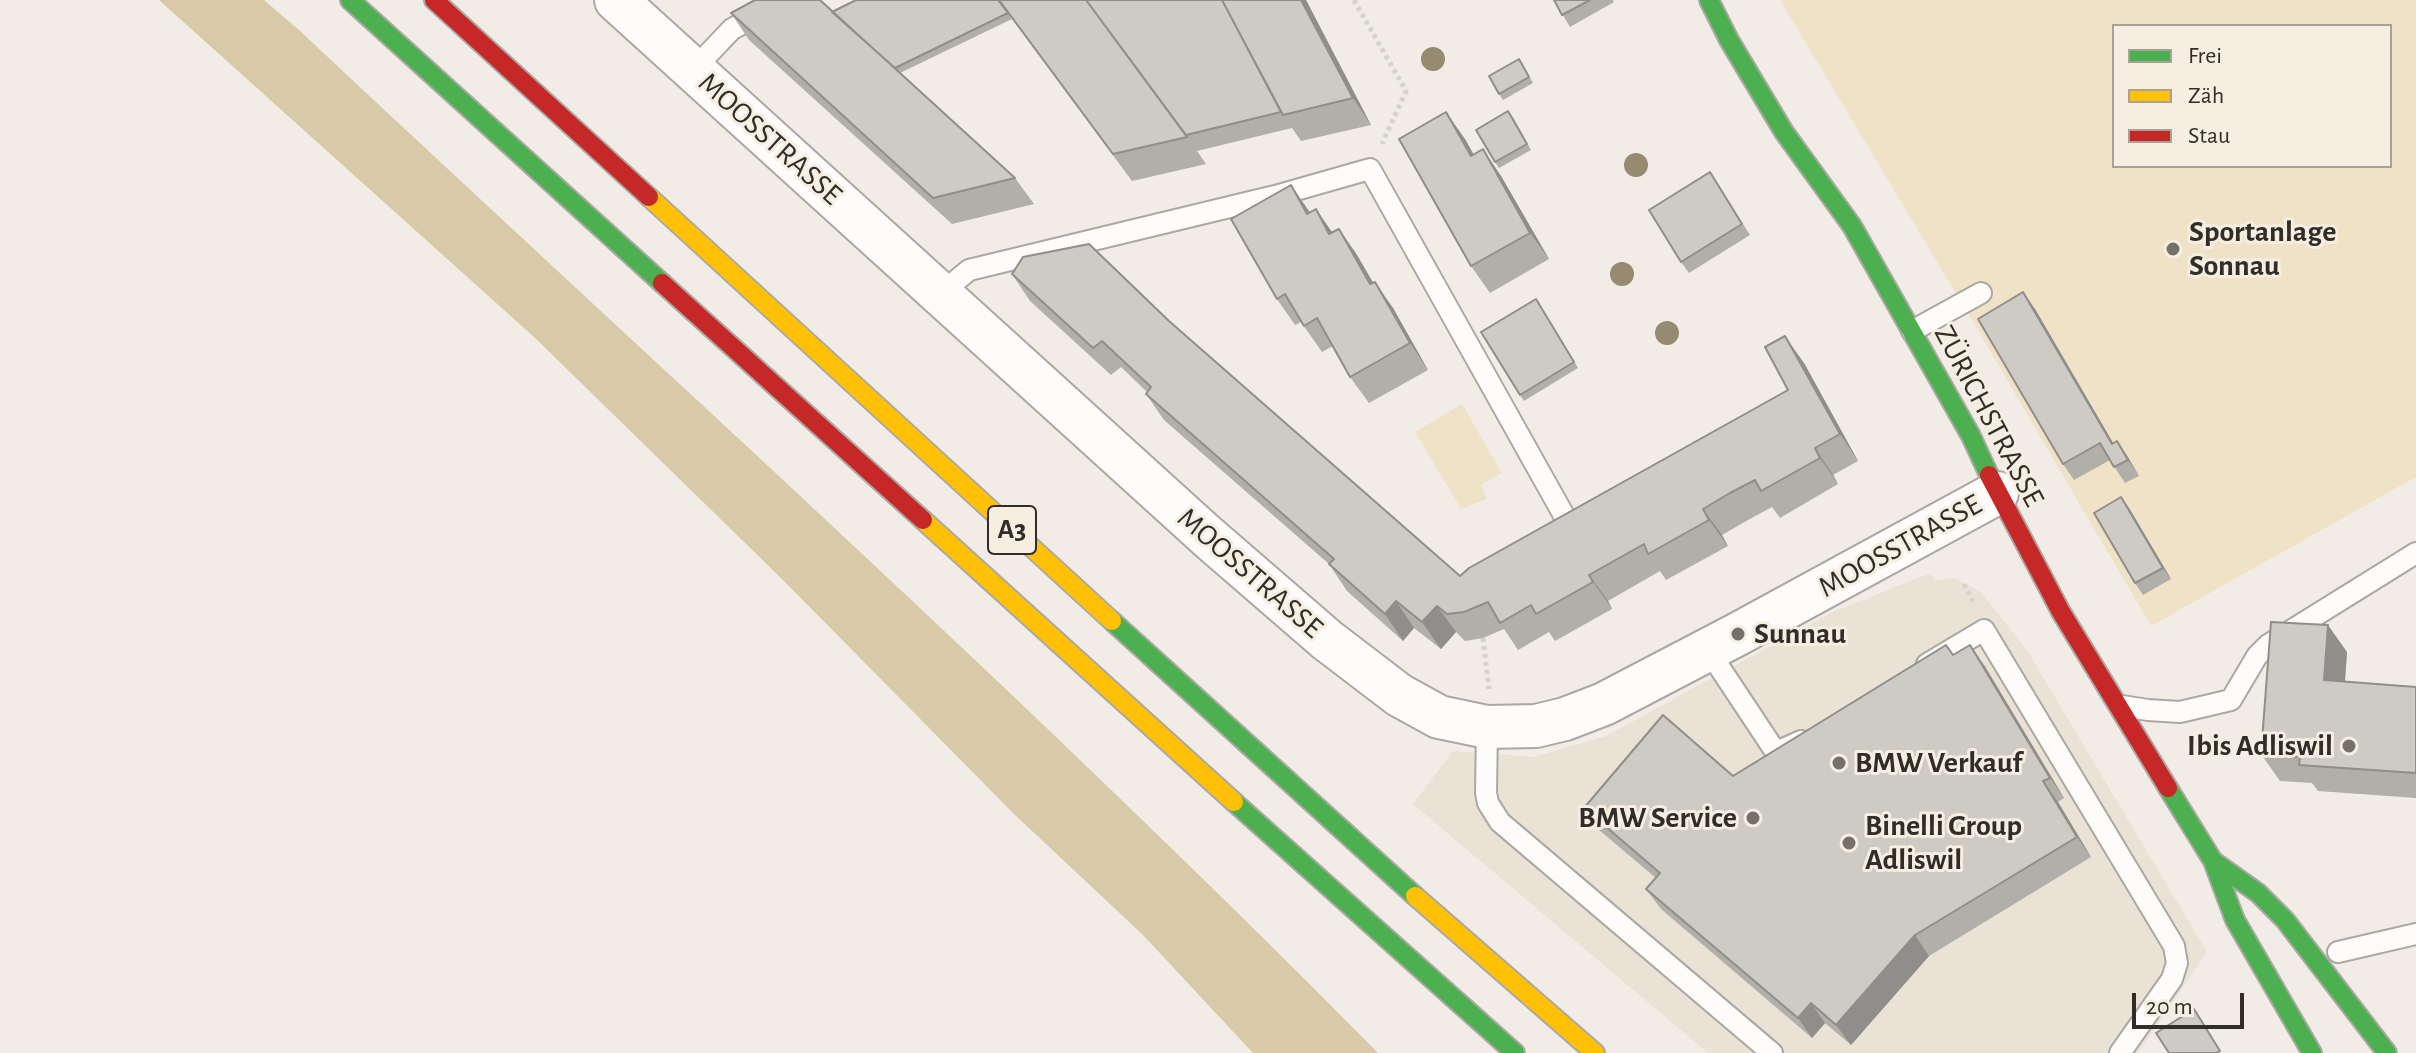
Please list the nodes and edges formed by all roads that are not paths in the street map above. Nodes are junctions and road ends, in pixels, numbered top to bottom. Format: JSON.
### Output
{"nodes":[{"id":1,"x":350,"y":0,"type":"edge"},
{"id":2,"x":434,"y":0,"type":"edge"},
{"id":3,"x":616,"y":0,"type":"edge"},
{"id":4,"x":788,"y":0,"type":"edge"},
{"id":5,"x":1709,"y":0,"type":"edge"},
{"id":6,"x":694,"y":69,"type":"junction"},
{"id":7,"x":1981,"y":293,"type":"dead end"},
{"id":8,"x":940,"y":294,"type":"junction"},
{"id":9,"x":1912,"y":331,"type":"junction"},
{"id":10,"x":1997,"y":493,"type":"junction"},
{"id":11,"x":1545,"y":543,"type":"edge"},
{"id":12,"x":2416,"y":553,"type":"edge"},
{"id":13,"x":1708,"y":650,"type":"junction"},
{"id":14,"x":1906,"y":677,"type":"edge"},
{"id":15,"x":2116,"y":705,"type":"junction"},
{"id":16,"x":1488,"y":710,"type":"junction"},
{"id":17,"x":1814,"y":733,"type":"edge"},
{"id":18,"x":2213,"y":861,"type":"junction"},
{"id":19,"x":2285,"y":920,"type":"junction"},
{"id":20,"x":2416,"y":934,"type":"edge"},
{"id":21,"x":2338,"y":952,"type":"dead end"},
{"id":22,"x":2270,"y":983,"type":"junction"},
{"id":23,"x":1515,"y":1053,"type":"edge"},
{"id":24,"x":1595,"y":1053,"type":"edge"},
{"id":25,"x":1772,"y":1053,"type":"edge"},
{"id":26,"x":2120,"y":1053,"type":"edge"},
{"id":27,"x":2312,"y":1053,"type":"edge"},
{"id":28,"x":2387,"y":1053,"type":"edge"}],
"edges":[{"from":1,"to":23,"type":"main road","number":"A3"},
{"from":2,"to":24,"type":"main road","number":"A3"},
{"from":3,"to":6,"type":"street","name":"MOOSSTRASSE"},
{"from":4,"to":6,"type":"lane"},
{"from":5,"to":9,"type":"main road","name":"ZÜRICHSTRASSE"},
{"from":6,"to":8,"type":"street","name":"MOOSSTRASSE"},
{"from":7,"to":9,"type":"lane"},
{"from":8,"to":11,"type":"lane"},
{"from":8,"to":16,"type":"street","name":"MOOSSTRASSE"},
{"from":9,"to":10,"type":"main road","name":"ZÜRICHSTRASSE"},
{"from":10,"to":13,"type":"street","name":"MOOSSTRASSE"},
{"from":10,"to":15,"type":"main road","name":"ZÜRICHSTRASSE"},
{"from":12,"to":15,"type":"lane"},
{"from":13,"to":16,"type":"street","name":"MOOSSTRASSE"},
{"from":13,"to":17,"type":"lane"},
{"from":14,"to":26,"type":"lane"},
{"from":15,"to":18,"type":"main road","name":"ZÜRICHSTRASSE"},
{"from":16,"to":25,"type":"lane"},
{"from":18,"to":19,"type":"main road","name":"ZÜRICHSTRASSE"},
{"from":18,"to":22,"type":"main road","name":"ZÜRICHSTRASSE"},
{"from":19,"to":22,"type":"lane"},
{"from":19,"to":28,"type":"main road","name":"ZÜRICHSTRASSE"},
{"from":20,"to":21,"type":"lane"},
{"from":22,"to":27,"type":"main road","name":"ZÜRICHSTRASSE"}]}
